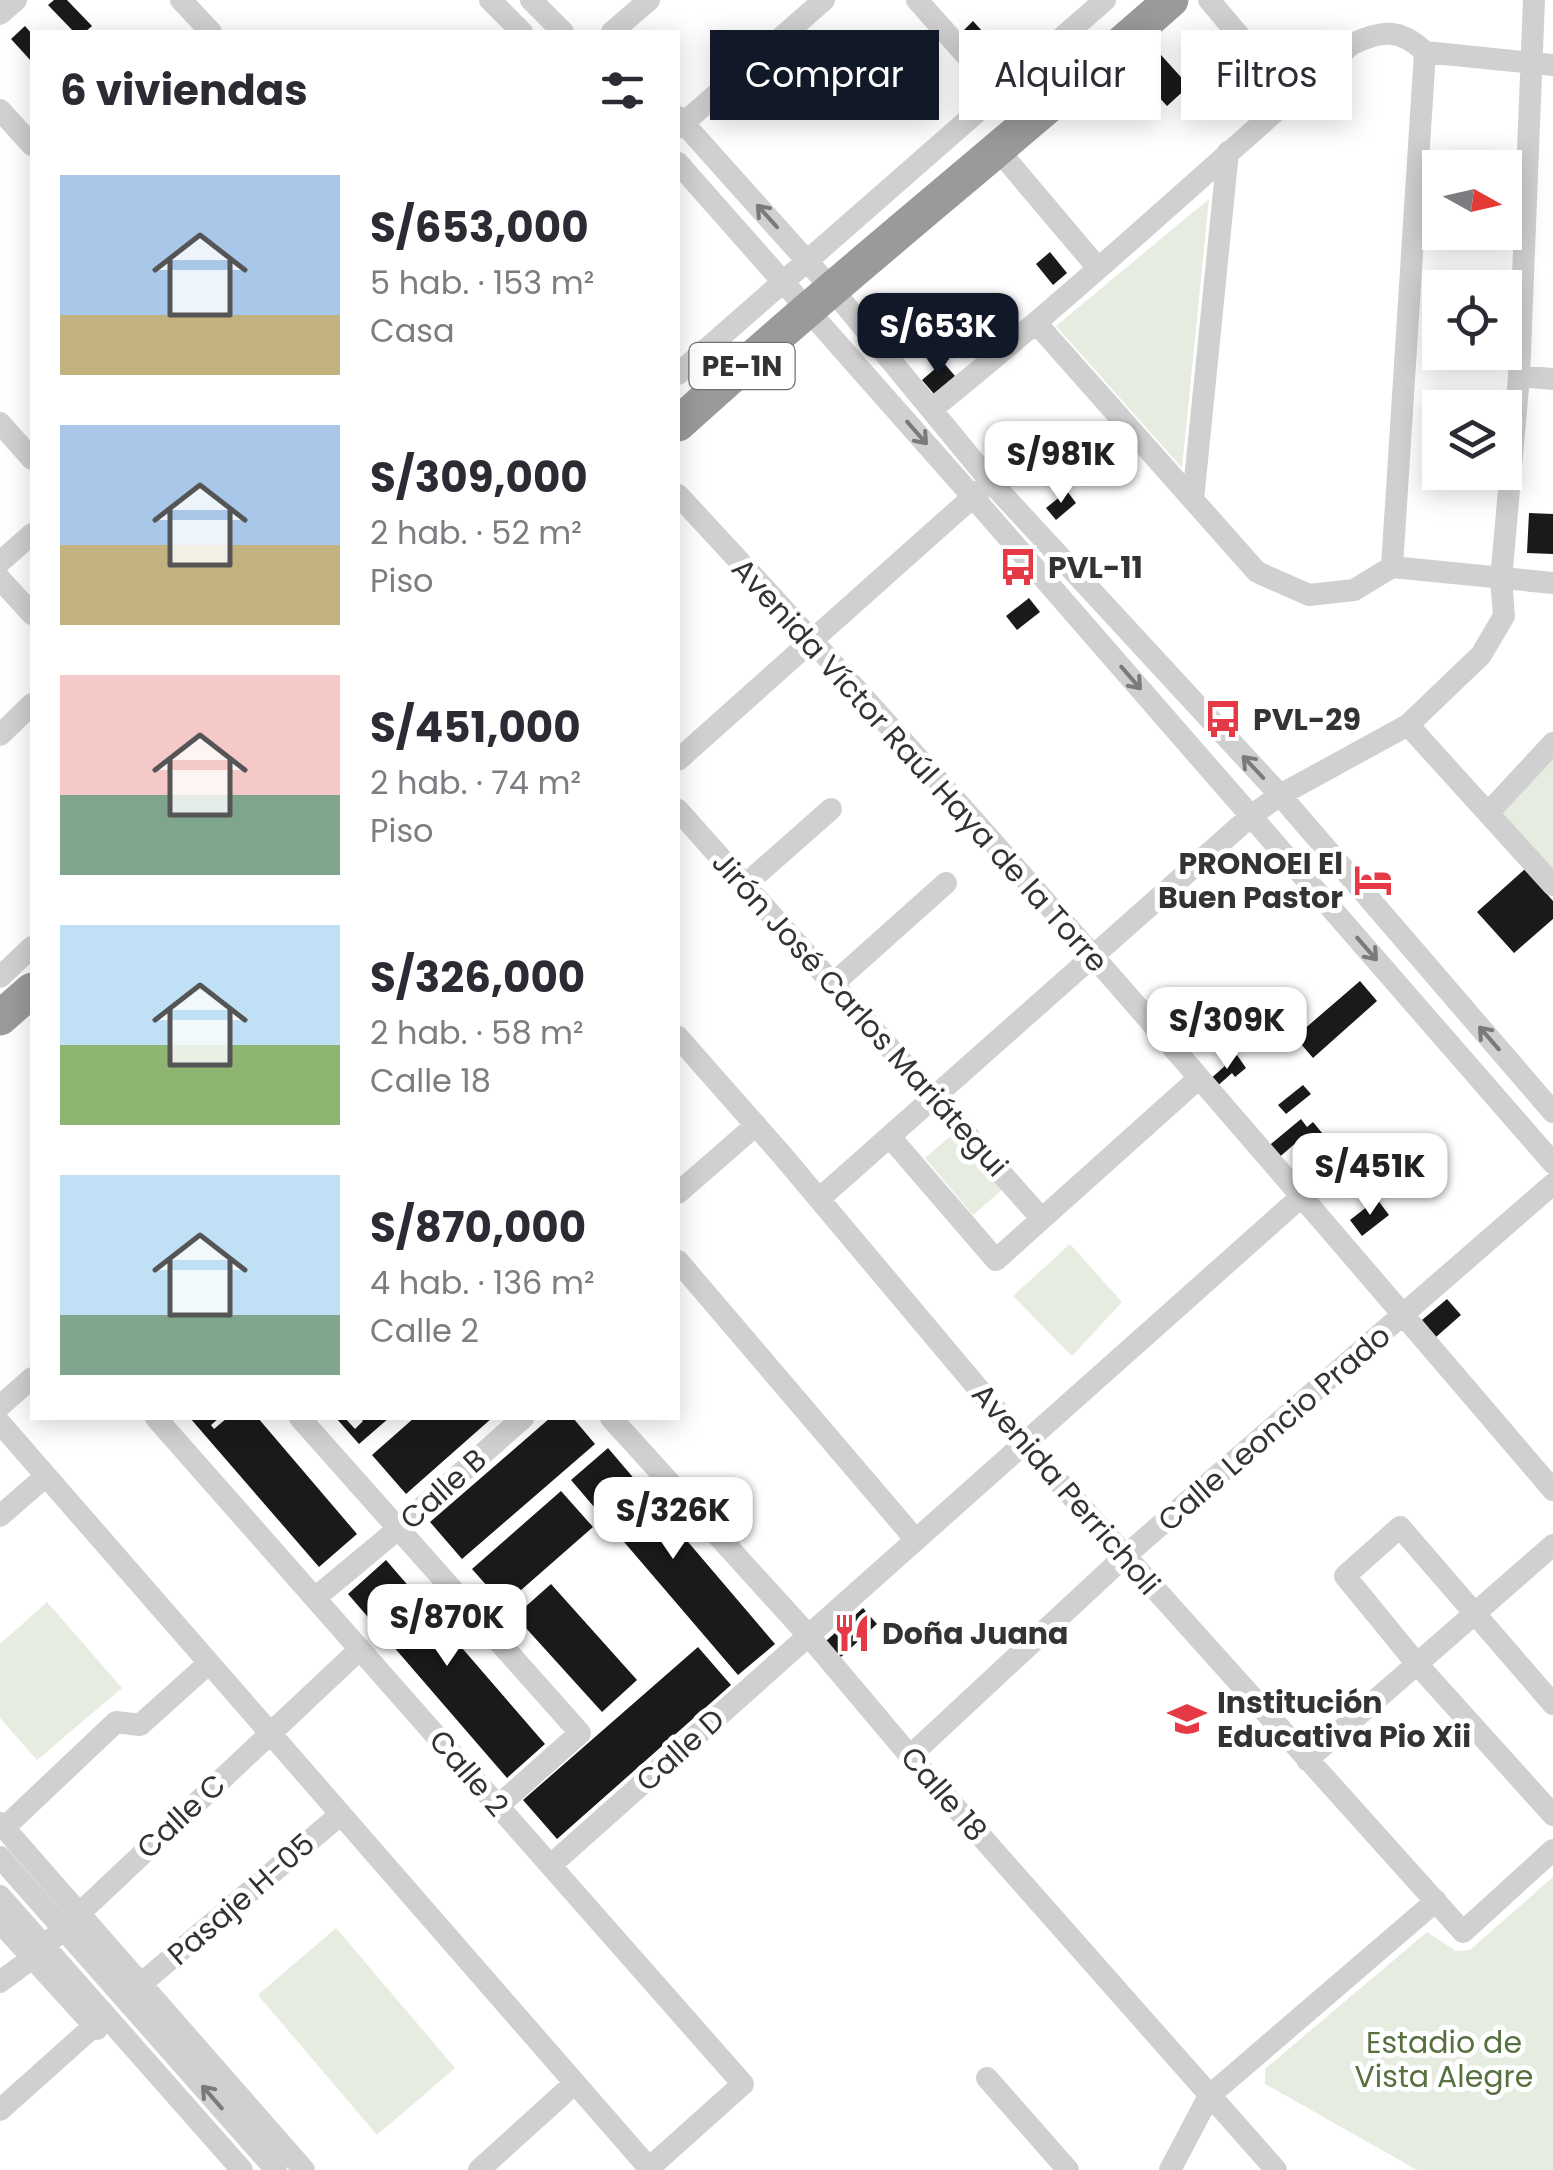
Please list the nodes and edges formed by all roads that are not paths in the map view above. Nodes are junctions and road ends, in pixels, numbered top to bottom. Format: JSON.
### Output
{"nodes":[{"id":1,"x":16,"y":0,"type":"edge"},
{"id":2,"x":181,"y":0,"type":"edge"},
{"id":3,"x":490,"y":0,"type":"edge"},
{"id":4,"x":531,"y":0,"type":"edge"},
{"id":5,"x":648,"y":0,"type":"edge"},
{"id":6,"x":824,"y":0,"type":"edge"},
{"id":7,"x":918,"y":0,"type":"edge"},
{"id":8,"x":1105,"y":0,"type":"edge"},
{"id":9,"x":1171,"y":0,"type":"edge"},
{"id":10,"x":1209,"y":0,"type":"edge"},
{"id":11,"x":1534,"y":0,"type":"edge"},
{"id":12,"x":0,"y":14,"type":"edge"},
{"id":13,"x":209,"y":30,"type":"edge"},
{"id":14,"x":520,"y":30,"type":"edge"},
{"id":15,"x":561,"y":30,"type":"edge"},
{"id":16,"x":614,"y":30,"type":"edge"},
{"id":17,"x":1070,"y":30,"type":"edge"},
{"id":18,"x":1234,"y":30,"type":"edge"},
{"id":19,"x":1352,"y":44,"type":"edge"},
{"id":20,"x":959,"y":47,"type":"edge"},
{"id":21,"x":1425,"y":52,"type":"junction"},
{"id":22,"x":1542,"y":63,"type":"edge"},
{"id":23,"x":0,"y":110,"type":"edge"},
{"id":24,"x":966,"y":120,"type":"edge"},
{"id":25,"x":1024,"y":120,"type":"edge"},
{"id":26,"x":1265,"y":120,"type":"edge"},
{"id":27,"x":680,"y":122,"type":"edge"},
{"id":28,"x":1029,"y":126,"type":"junction"},
{"id":29,"x":30,"y":143,"type":"edge"},
{"id":30,"x":999,"y":151,"type":"junction"},
{"id":31,"x":1228,"y":152,"type":"junction"},
{"id":32,"x":680,"y":165,"type":"edge"},
{"id":33,"x":807,"y":261,"type":"junction"},
{"id":34,"x":1098,"y":267,"type":"junction"},
{"id":35,"x":807,"y":293,"type":"junction"},
{"id":36,"x":1037,"y":324,"type":"junction"},
{"id":37,"x":680,"y":373,"type":"edge"},
{"id":38,"x":1520,"y":376,"type":"junction"},
{"id":39,"x":1553,"y":378,"type":"edge"},
{"id":40,"x":932,"y":409,"type":"junction"},
{"id":41,"x":680,"y":422,"type":"edge"},
{"id":42,"x":0,"y":423,"type":"edge"},
{"id":43,"x":30,"y":456,"type":"edge"},
{"id":44,"x":982,"y":489,"type":"junction"},
{"id":45,"x":680,"y":497,"type":"edge"},
{"id":46,"x":1193,"y":500,"type":"junction"},
{"id":47,"x":30,"y":536,"type":"edge"},
{"id":48,"x":0,"y":562,"type":"edge"},
{"id":49,"x":1392,"y":567,"type":"junction"},
{"id":50,"x":0,"y":579,"type":"edge"},
{"id":51,"x":1501,"y":580,"type":"junction"},
{"id":52,"x":1553,"y":582,"type":"edge"},
{"id":53,"x":30,"y":612,"type":"edge"},
{"id":54,"x":813,"y":640,"type":"junction"},
{"id":55,"x":30,"y":706,"type":"edge"},
{"id":56,"x":1408,"y":724,"type":"junction"},
{"id":57,"x":0,"y":735,"type":"edge"},
{"id":58,"x":1553,"y":743,"type":"edge"},
{"id":59,"x":680,"y":758,"type":"edge"},
{"id":60,"x":1280,"y":795,"type":"junction"},
{"id":61,"x":831,"y":809,"type":"dead end"},
{"id":62,"x":680,"y":812,"type":"edge"},
{"id":63,"x":1489,"y":812,"type":"junction"},
{"id":64,"x":1251,"y":816,"type":"junction"},
{"id":65,"x":946,"y":883,"type":"dead end"},
{"id":66,"x":746,"y":884,"type":"junction"},
{"id":67,"x":1553,"y":885,"type":"edge"},
{"id":68,"x":30,"y":949,"type":"edge"},
{"id":69,"x":1092,"y":957,"type":"junction"},
{"id":70,"x":0,"y":977,"type":"edge"},
{"id":71,"x":834,"y":982,"type":"junction"},
{"id":72,"x":30,"y":992,"type":"edge"},
{"id":73,"x":0,"y":1018,"type":"edge"},
{"id":74,"x":680,"y":1040,"type":"edge"},
{"id":75,"x":1198,"y":1078,"type":"junction"},
{"id":76,"x":935,"y":1096,"type":"junction"},
{"id":77,"x":1553,"y":1112,"type":"edge"},
{"id":78,"x":756,"y":1125,"type":"junction"},
{"id":79,"x":890,"y":1137,"type":"junction"},
{"id":80,"x":1553,"y":1163,"type":"edge"},
{"id":81,"x":1553,"y":1184,"type":"edge"},
{"id":82,"x":680,"y":1190,"type":"edge"},
{"id":83,"x":1302,"y":1196,"type":"junction"},
{"id":84,"x":820,"y":1200,"type":"junction"},
{"id":85,"x":1042,"y":1218,"type":"junction"},
{"id":86,"x":680,"y":1263,"type":"edge"},
{"id":87,"x":1404,"y":1315,"type":"junction"},
{"id":88,"x":30,"y":1380,"type":"edge"},
{"id":89,"x":0,"y":1406,"type":"edge"},
{"id":90,"x":158,"y":1420,"type":"edge"},
{"id":91,"x":302,"y":1420,"type":"edge"},
{"id":92,"x":521,"y":1420,"type":"edge"},
{"id":93,"x":613,"y":1420,"type":"edge"},
{"id":94,"x":0,"y":1424,"type":"edge"},
{"id":95,"x":1024,"y":1444,"type":"junction"},
{"id":96,"x":46,"y":1476,"type":"junction"},
{"id":97,"x":1553,"y":1490,"type":"edge"},
{"id":98,"x":0,"y":1516,"type":"edge"},
{"id":99,"x":398,"y":1529,"type":"junction"},
{"id":100,"x":916,"y":1540,"type":"junction"},
{"id":101,"x":1553,"y":1546,"type":"edge"},
{"id":102,"x":1125,"y":1556,"type":"junction"},
{"id":103,"x":315,"y":1598,"type":"junction"},
{"id":104,"x":1474,"y":1614,"type":"junction"},
{"id":105,"x":808,"y":1635,"type":"junction"},
{"id":106,"x":360,"y":1649,"type":"junction"},
{"id":107,"x":209,"y":1664,"type":"junction"},
{"id":108,"x":1417,"y":1664,"type":"junction"},
{"id":109,"x":1553,"y":1704,"type":"edge"},
{"id":110,"x":270,"y":1733,"type":"junction"},
{"id":111,"x":910,"y":1756,"type":"junction"},
{"id":112,"x":1307,"y":1760,"type":"junction"},
{"id":113,"x":498,"y":1806,"type":"junction"},
{"id":114,"x":340,"y":1814,"type":"junction"},
{"id":115,"x":1553,"y":1815,"type":"edge"},
{"id":116,"x":2,"y":1826,"type":"edge"},
{"id":117,"x":1553,"y":1850,"type":"edge"},
{"id":118,"x":0,"y":1857,"type":"edge"},
{"id":119,"x":551,"y":1865,"type":"junction"},
{"id":120,"x":0,"y":1896,"type":"edge"},
{"id":121,"x":1436,"y":1901,"type":"junction"},
{"id":122,"x":80,"y":1911,"type":"junction"},
{"id":123,"x":0,"y":1922,"type":"edge"},
{"id":124,"x":63,"y":1928,"type":"junction"},
{"id":125,"x":38,"y":1952,"type":"junction"},
{"id":126,"x":0,"y":1982,"type":"edge"},
{"id":127,"x":142,"y":1984,"type":"junction"},
{"id":128,"x":94,"y":2026,"type":"junction"},
{"id":129,"x":987,"y":2078,"type":"dead end"},
{"id":130,"x":575,"y":2083,"type":"junction"},
{"id":131,"x":1209,"y":2096,"type":"junction"},
{"id":132,"x":0,"y":2110,"type":"edge"},
{"id":133,"x":648,"y":2169,"type":"edge"},
{"id":134,"x":222,"y":2170,"type":"edge"},
{"id":135,"x":242,"y":2170,"type":"edge"},
{"id":136,"x":276,"y":2170,"type":"edge"},
{"id":137,"x":304,"y":2170,"type":"edge"},
{"id":138,"x":479,"y":2170,"type":"edge"},
{"id":139,"x":1068,"y":2170,"type":"edge"},
{"id":140,"x":1170,"y":2170,"type":"edge"},
{"id":141,"x":1276,"y":2170,"type":"edge"}],
"edges":[{"from":1,"to":12,"type":"street"},
{"from":2,"to":13,"type":"street"},
{"from":3,"to":14,"type":"street"},
{"from":4,"to":15,"type":"street"},
{"from":5,"to":16,"type":"street"},
{"from":6,"to":27,"type":"street"},
{"from":7,"to":20,"type":"street"},
{"from":8,"to":17,"type":"street"},
{"from":9,"to":28,"type":"highway","number":"PE-1N"},
{"from":10,"to":18,"type":"street"},
{"from":11,"to":22,"type":"street"},
{"from":19,"to":21,"type":"street"},
{"from":21,"to":22,"type":"street"},
{"from":21,"to":49,"type":"street"},
{"from":22,"to":38,"type":"street"},
{"from":23,"to":29,"type":"street"},
{"from":24,"to":33,"type":"street"},
{"from":25,"to":28,"type":"street"},
{"from":26,"to":31,"type":"street"},
{"from":33,"to":27,"type":"street","one_way":true},
{"from":28,"to":30,"type":"highway","number":"PE-1N"},
{"from":30,"to":34,"type":"street"},
{"from":30,"to":35,"type":"highway","number":"PE-1N"},
{"from":31,"to":34,"type":"street"},
{"from":31,"to":46,"type":"street"},
{"from":32,"to":35,"type":"street"},
{"from":33,"to":35,"type":"street"},
{"from":33,"to":35,"type":"street"},
{"from":34,"to":36,"type":"street"},
{"from":35,"to":37,"type":"street"},
{"from":35,"to":40,"type":"street"},
{"from":35,"to":41,"type":"highway","number":"PE-1N"},
{"from":35,"to":44,"type":"street","one_way":true},
{"from":36,"to":40,"type":"street"},
{"from":36,"to":46,"type":"street"},
{"from":38,"to":39,"type":"street"},
{"from":38,"to":51,"type":"street"},
{"from":40,"to":44,"type":"street"},
{"from":42,"to":43,"type":"street"},
{"from":44,"to":54,"type":"street"},
{"from":60,"to":44,"type":"street","one_way":true},
{"from":44,"to":64,"type":"street","one_way":true},
{"from":45,"to":54,"type":"street","name":"Avenida Víctor Raúl Haya de la Torre"},
{"from":46,"to":49,"type":"street"},
{"from":47,"to":48,"type":"street"},
{"from":49,"to":51,"type":"street"},
{"from":50,"to":53,"type":"street"},
{"from":51,"to":52,"type":"street"},
{"from":51,"to":56,"type":"street"},
{"from":54,"to":59,"type":"street"},
{"from":54,"to":69,"type":"street","name":"Avenida Víctor Raúl Haya de la Torre"},
{"from":55,"to":57,"type":"street"},
{"from":56,"to":60,"type":"street"},
{"from":56,"to":63,"type":"street"},
{"from":58,"to":63,"type":"street"},
{"from":60,"to":64,"type":"street"},
{"from":77,"to":60,"type":"street","one_way":true},
{"from":61,"to":66,"type":"street"},
{"from":62,"to":66,"type":"street","name":"Jirón José Carlos Mariátegui"},
{"from":63,"to":67,"type":"street"},
{"from":64,"to":69,"type":"street"},
{"from":64,"to":80,"type":"street","one_way":true},
{"from":65,"to":71,"type":"street"},
{"from":66,"to":71,"type":"street","name":"Jirón José Carlos Mariátegui"},
{"from":68,"to":70,"type":"street"},
{"from":69,"to":75,"type":"street","name":"Avenida Víctor Raúl Haya de la Torre"},
{"from":69,"to":76,"type":"street"},
{"from":71,"to":76,"type":"street","name":"Jirón José Carlos Mariátegui"},
{"from":72,"to":73,"type":"highway"},
{"from":74,"to":78,"type":"street","name":"Avenida Perricholi"},
{"from":75,"to":83,"type":"street","name":"Avenida Víctor Raúl Haya de la Torre"},
{"from":75,"to":85,"type":"street"},
{"from":76,"to":79,"type":"street"},
{"from":76,"to":85,"type":"street","name":"Jirón José Carlos Mariátegui"},
{"from":78,"to":82,"type":"street"},
{"from":78,"to":84,"type":"street","name":"Avenida Perricholi"},
{"from":79,"to":84,"type":"street"},
{"from":79,"to":85,"type":"street"},
{"from":81,"to":87,"type":"street","name":"Calle Leoncio Prado"},
{"from":83,"to":87,"type":"street","name":"Avenida Víctor Raúl Haya de la Torre"},
{"from":83,"to":95,"type":"street","name":"Calle D"},
{"from":84,"to":95,"type":"street","name":"Avenida Perricholi"},
{"from":86,"to":100,"type":"street"},
{"from":87,"to":97,"type":"street","name":"Avenida Víctor Raúl Haya de la Torre"},
{"from":87,"to":102,"type":"street","name":"Calle Leoncio Prado"},
{"from":88,"to":89,"type":"street"},
{"from":90,"to":103,"type":"street","name":"Calle 2"},
{"from":91,"to":99,"type":"street"},
{"from":92,"to":99,"type":"street","name":"Calle B"},
{"from":93,"to":105,"type":"street","name":"Calle 18"},
{"from":94,"to":96,"type":"street"},
{"from":95,"to":100,"type":"street","name":"Calle D"},
{"from":95,"to":102,"type":"street","name":"Avenida Perricholi"},
{"from":96,"to":98,"type":"street"},
{"from":96,"to":107,"type":"street"},
{"from":99,"to":103,"type":"street","name":"Calle B"},
{"from":99,"to":113,"type":"street"},
{"from":100,"to":105,"type":"street","name":"Calle D"},
{"from":101,"to":104,"type":"street"},
{"from":102,"to":111,"type":"street","name":"Calle Leoncio Prado"},
{"from":102,"to":112,"type":"street","name":"Avenida Perricholi"},
{"from":103,"to":106,"type":"street","name":"Calle 2"},
{"from":104,"to":108,"type":"street"},
{"from":104,"to":108,"type":"street"},
{"from":104,"to":109,"type":"street"},
{"from":105,"to":111,"type":"street","name":"Calle 18"},
{"from":105,"to":119,"type":"street","name":"Calle D"},
{"from":106,"to":110,"type":"street","name":"Calle C"},
{"from":106,"to":113,"type":"street","name":"Calle 2"},
{"from":107,"to":110,"type":"street"},
{"from":107,"to":116,"type":"street"},
{"from":108,"to":112,"type":"street"},
{"from":108,"to":115,"type":"street"},
{"from":110,"to":114,"type":"street"},
{"from":110,"to":122,"type":"street","name":"Calle C"},
{"from":111,"to":131,"type":"street","name":"Calle 18"},
{"from":112,"to":121,"type":"street","name":"Avenida Perricholi"},
{"from":113,"to":119,"type":"street","name":"Calle 2"},
{"from":114,"to":127,"type":"street","name":"Pasaje H-05"},
{"from":114,"to":130,"type":"street"},
{"from":116,"to":122,"type":"street"},
{"from":117,"to":121,"type":"street","name":"Avenida Perricholi"},
{"from":118,"to":124,"type":"street"},
{"from":119,"to":133,"type":"street","name":"Calle 2"},
{"from":120,"to":125,"type":"street"},
{"from":121,"to":131,"type":"street"},
{"from":122,"to":124,"type":"street","name":"Calle C"},
{"from":122,"to":127,"type":"street"},
{"from":123,"to":125,"type":"street"},
{"from":124,"to":125,"type":"street","name":"Calle C"},
{"from":136,"to":124,"type":"street","one_way":true},
{"from":125,"to":126,"type":"street","name":"Calle C"},
{"from":125,"to":128,"type":"street"},
{"from":125,"to":135,"type":"street"},
{"from":127,"to":137,"type":"street"},
{"from":128,"to":132,"type":"street"},
{"from":128,"to":134,"type":"street"},
{"from":129,"to":139,"type":"street"},
{"from":130,"to":133,"type":"street"},
{"from":130,"to":138,"type":"street"},
{"from":131,"to":140,"type":"street"},
{"from":131,"to":141,"type":"street","name":"Calle 18"}]}
